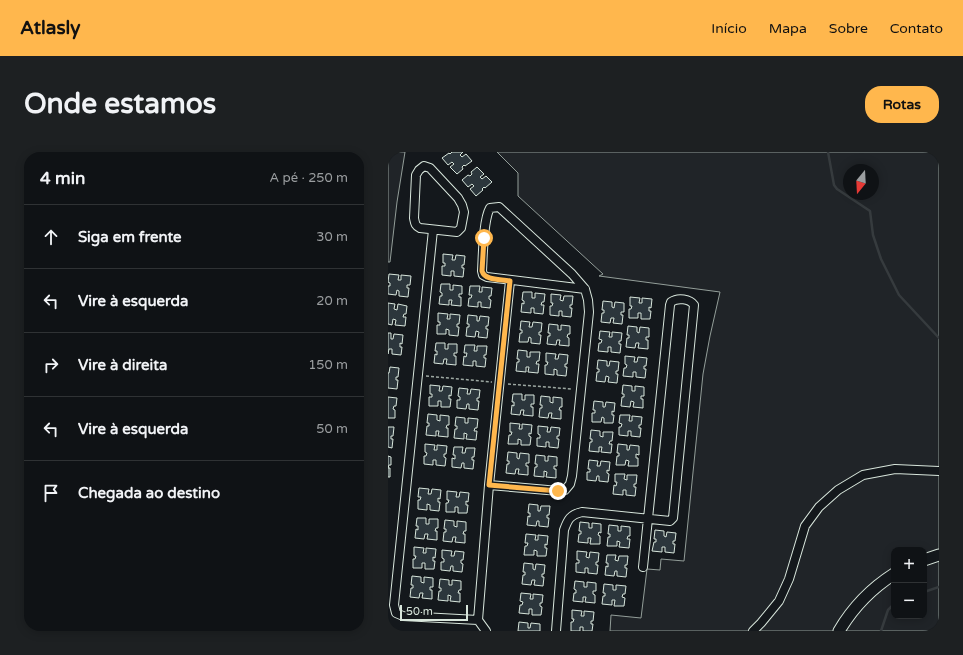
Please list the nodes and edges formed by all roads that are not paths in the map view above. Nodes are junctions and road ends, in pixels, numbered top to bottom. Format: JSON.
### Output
{"nodes":[{"id":1,"x":433,"y":230,"type":"junction"},
{"id":2,"x":510,"y":281,"type":"junction"},
{"id":3,"x":585,"y":289,"type":"junction"},
{"id":4,"x":939,"y":471,"type":"edge"},
{"id":5,"x":489,"y":485,"type":"junction"},
{"id":6,"x":648,"y":518,"type":"junction"},
{"id":7,"x":939,"y":555,"type":"edge"},
{"id":8,"x":927,"y":559,"type":"edge"},
{"id":9,"x":644,"y":567,"type":"dead end"},
{"id":10,"x":891,"y":576,"type":"edge"},
{"id":11,"x":478,"y":620,"type":"junction"},
{"id":12,"x":486,"y":631,"type":"edge"},
{"id":13,"x":556,"y":631,"type":"edge"},
{"id":14,"x":753,"y":631,"type":"edge"},
{"id":15,"x":839,"y":631,"type":"edge"}],
"edges":[{"from":1,"to":1,"type":"street"},
{"from":1,"to":11,"type":"street"},
{"from":2,"to":3,"type":"street"},
{"from":2,"to":3,"type":"street"},
{"from":2,"to":5,"type":"street"},
{"from":3,"to":5,"type":"street"},
{"from":4,"to":14,"type":"street"},
{"from":5,"to":11,"type":"street"},
{"from":6,"to":6,"type":"street"},
{"from":6,"to":9,"type":"street"},
{"from":6,"to":13,"type":"street"},
{"from":7,"to":8,"type":"street"},
{"from":10,"to":15,"type":"street"},
{"from":11,"to":12,"type":"street"}]}
